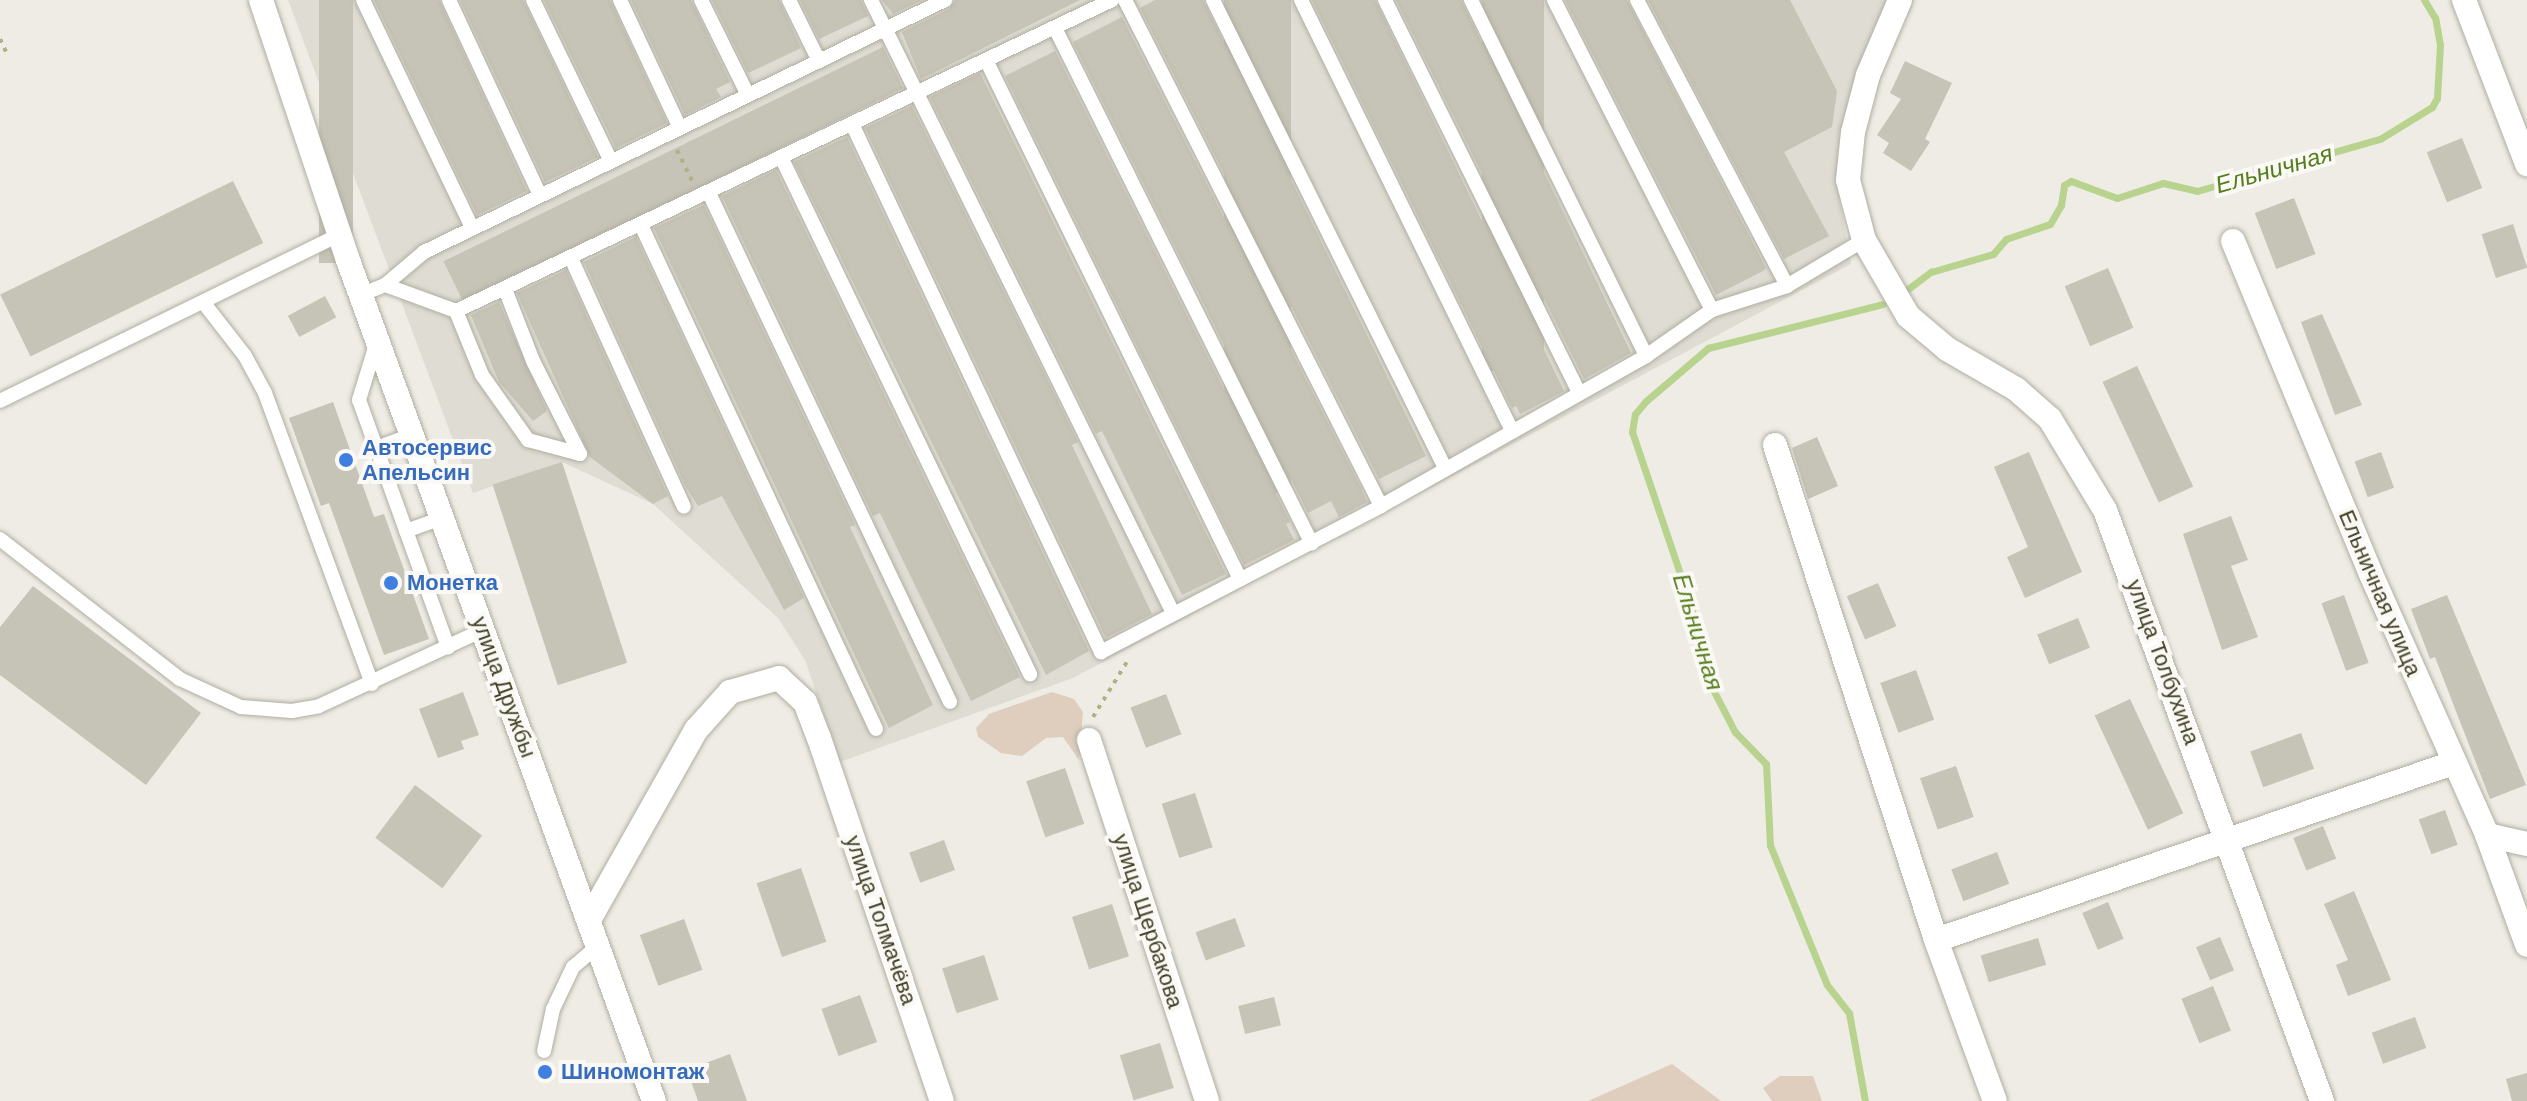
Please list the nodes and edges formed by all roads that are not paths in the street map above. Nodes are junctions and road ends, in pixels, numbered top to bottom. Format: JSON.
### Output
{"nodes":[{"id":1,"x":261,"y":0,"type":"edge"},
{"id":2,"x":363,"y":0,"type":"edge"},
{"id":3,"x":449,"y":0,"type":"edge"},
{"id":4,"x":533,"y":0,"type":"edge"},
{"id":5,"x":620,"y":0,"type":"edge"},
{"id":6,"x":701,"y":0,"type":"edge"},
{"id":7,"x":789,"y":0,"type":"edge"},
{"id":8,"x":871,"y":0,"type":"edge"},
{"id":9,"x":945,"y":0,"type":"edge"},
{"id":10,"x":1112,"y":0,"type":"edge"},
{"id":11,"x":1125,"y":0,"type":"edge"},
{"id":12,"x":1213,"y":0,"type":"edge"},
{"id":13,"x":1301,"y":0,"type":"edge"},
{"id":14,"x":1385,"y":0,"type":"edge"},
{"id":15,"x":1471,"y":0,"type":"edge"},
{"id":16,"x":1554,"y":0,"type":"edge"},
{"id":17,"x":1637,"y":0,"type":"edge"},
{"id":18,"x":1900,"y":0,"type":"edge"},
{"id":19,"x":2464,"y":0,"type":"edge"},
{"id":20,"x":1055,"y":28,"type":"junction"},
{"id":21,"x":886,"y":29,"type":"junction"},
{"id":22,"x":819,"y":61,"type":"junction"},
{"id":23,"x":987,"y":62,"type":"junction"},
{"id":24,"x":748,"y":95,"type":"junction"},
{"id":25,"x":919,"y":95,"type":"junction"},
{"id":26,"x":853,"y":126,"type":"junction"},
{"id":27,"x":675,"y":130,"type":"junction"},
{"id":28,"x":782,"y":159,"type":"junction"},
{"id":29,"x":611,"y":161,"type":"junction"},
{"id":30,"x":2527,"y":164,"type":"edge"},
{"id":31,"x":540,"y":195,"type":"junction"},
{"id":32,"x":704,"y":195,"type":"junction"},
{"id":33,"x":641,"y":225,"type":"junction"},
{"id":34,"x":472,"y":228,"type":"junction"},
{"id":35,"x":339,"y":235,"type":"junction"},
{"id":36,"x":1864,"y":240,"type":"junction"},
{"id":37,"x":2233,"y":241,"type":"dead end"},
{"id":38,"x":571,"y":258,"type":"junction"},
{"id":39,"x":385,"y":285,"type":"junction"},
{"id":40,"x":1787,"y":286,"type":"junction"},
{"id":41,"x":505,"y":289,"type":"junction"},
{"id":42,"x":360,"y":295,"type":"junction"},
{"id":43,"x":203,"y":302,"type":"junction"},
{"id":44,"x":1712,"y":310,"type":"junction"},
{"id":45,"x":456,"y":311,"type":"junction"},
{"id":46,"x":377,"y":341,"type":"junction"},
{"id":47,"x":1646,"y":356,"type":"junction"},
{"id":48,"x":1579,"y":392,"type":"junction"},
{"id":49,"x":0,"y":401,"type":"edge"},
{"id":50,"x":1511,"y":429,"type":"junction"},
{"id":51,"x":412,"y":435,"type":"junction"},
{"id":52,"x":1775,"y":445,"type":"dead end"},
{"id":53,"x":376,"y":448,"type":"junction"},
{"id":54,"x":1445,"y":468,"type":"junction"},
{"id":55,"x":1381,"y":506,"type":"junction"},
{"id":56,"x":684,"y":507,"type":"dead end"},
{"id":57,"x":442,"y":518,"type":"junction"},
{"id":58,"x":406,"y":531,"type":"junction"},
{"id":59,"x":0,"y":539,"type":"edge"},
{"id":60,"x":1312,"y":544,"type":"junction"},
{"id":61,"x":1240,"y":579,"type":"junction"},
{"id":62,"x":1173,"y":613,"type":"junction"},
{"id":63,"x":483,"y":630,"type":"junction"},
{"id":64,"x":448,"y":647,"type":"junction"},
{"id":65,"x":1030,"y":674,"type":"dead end"},
{"id":66,"x":372,"y":684,"type":"junction"},
{"id":67,"x":950,"y":702,"type":"dead end"},
{"id":68,"x":876,"y":729,"type":"dead end"},
{"id":69,"x":1089,"y":740,"type":"road end"},
{"id":70,"x":2453,"y":763,"type":"junction"},
{"id":71,"x":2487,"y":835,"type":"junction"},
{"id":72,"x":2225,"y":837,"type":"junction"},
{"id":73,"x":2527,"y":844,"type":"edge"},
{"id":74,"x":590,"y":918,"type":"junction"},
{"id":75,"x":1936,"y":940,"type":"junction"},
{"id":76,"x":599,"y":945,"type":"junction"},
{"id":77,"x":2527,"y":945,"type":"edge"},
{"id":78,"x":544,"y":1051,"type":"dead end"},
{"id":79,"x":654,"y":1101,"type":"edge"},
{"id":80,"x":942,"y":1101,"type":"edge"},
{"id":81,"x":1207,"y":1101,"type":"edge"},
{"id":82,"x":1995,"y":1101,"type":"edge"},
{"id":83,"x":2322,"y":1101,"type":"edge"}],
"edges":[{"from":1,"to":35,"type":"street","name":"улица Дружбы"},
{"from":2,"to":34,"type":"lane"},
{"from":3,"to":31,"type":"lane"},
{"from":4,"to":29,"type":"lane"},
{"from":5,"to":27,"type":"lane"},
{"from":6,"to":24,"type":"lane"},
{"from":7,"to":22,"type":"lane"},
{"from":8,"to":21,"type":"lane"},
{"from":9,"to":21,"type":"lane"},
{"from":10,"to":20,"type":"lane"},
{"from":11,"to":55,"type":"lane"},
{"from":12,"to":54,"type":"lane"},
{"from":13,"to":50,"type":"lane"},
{"from":14,"to":48,"type":"lane"},
{"from":15,"to":47,"type":"lane"},
{"from":16,"to":44,"type":"lane"},
{"from":17,"to":40,"type":"lane"},
{"from":18,"to":36,"type":"street","name":"улица Толбухина"},
{"from":19,"to":30,"type":"street"},
{"from":20,"to":23,"type":"lane"},
{"from":20,"to":60,"type":"lane"},
{"from":21,"to":22,"type":"lane"},
{"from":21,"to":25,"type":"lane"},
{"from":22,"to":24,"type":"lane"},
{"from":23,"to":25,"type":"lane"},
{"from":23,"to":61,"type":"lane"},
{"from":24,"to":27,"type":"lane"},
{"from":25,"to":26,"type":"lane"},
{"from":25,"to":62,"type":"lane"},
{"from":26,"to":28,"type":"lane"},
{"from":26,"to":62,"type":"lane"},
{"from":27,"to":29,"type":"lane"},
{"from":28,"to":32,"type":"lane"},
{"from":28,"to":65,"type":"lane"},
{"from":29,"to":31,"type":"lane"},
{"from":31,"to":34,"type":"lane"},
{"from":32,"to":33,"type":"lane"},
{"from":32,"to":67,"type":"lane"},
{"from":33,"to":38,"type":"lane"},
{"from":33,"to":68,"type":"lane"},
{"from":34,"to":39,"type":"lane"},
{"from":35,"to":42,"type":"street","name":"улица Дружбы"},
{"from":35,"to":43,"type":"lane"},
{"from":36,"to":40,"type":"lane"},
{"from":36,"to":72,"type":"street","name":"улица Толбухина"},
{"from":37,"to":70,"type":"street","name":"Ельничная улица"},
{"from":38,"to":41,"type":"lane"},
{"from":38,"to":56,"type":"lane"},
{"from":39,"to":42,"type":"lane"},
{"from":39,"to":45,"type":"lane"},
{"from":40,"to":44,"type":"lane"},
{"from":41,"to":45,"type":"lane"},
{"from":41,"to":45,"type":"lane"},
{"from":42,"to":46,"type":"street","name":"улица Дружбы"},
{"from":43,"to":49,"type":"lane"},
{"from":43,"to":66,"type":"lane"},
{"from":44,"to":47,"type":"lane"},
{"from":46,"to":51,"type":"street","name":"улица Дружбы"},
{"from":46,"to":53,"type":"lane"},
{"from":47,"to":48,"type":"lane"},
{"from":48,"to":50,"type":"lane"},
{"from":50,"to":54,"type":"lane"},
{"from":51,"to":53,"type":"lane"},
{"from":51,"to":57,"type":"street","name":"улица Дружбы"},
{"from":52,"to":75,"type":"street"},
{"from":53,"to":58,"type":"lane"},
{"from":54,"to":55,"type":"lane"},
{"from":55,"to":60,"type":"lane"},
{"from":57,"to":58,"type":"lane"},
{"from":57,"to":63,"type":"street","name":"улица Дружбы"},
{"from":58,"to":64,"type":"lane"},
{"from":59,"to":66,"type":"lane"},
{"from":60,"to":61,"type":"lane"},
{"from":61,"to":62,"type":"lane"},
{"from":63,"to":64,"type":"lane"},
{"from":63,"to":74,"type":"street","name":"улица Дружбы"},
{"from":64,"to":66,"type":"lane"},
{"from":69,"to":81,"type":"street","name":"улица Щербакова"},
{"from":70,"to":71,"type":"street","name":"Ельничная улица"},
{"from":70,"to":72,"type":"street"},
{"from":71,"to":73,"type":"street"},
{"from":71,"to":77,"type":"street","name":"Ельничная улица"},
{"from":72,"to":75,"type":"street"},
{"from":72,"to":83,"type":"street","name":"улица Толбухина"},
{"from":74,"to":76,"type":"street","name":"улица Дружбы"},
{"from":74,"to":80,"type":"street","name":"улица Толмачёва"},
{"from":75,"to":82,"type":"street"},
{"from":76,"to":78,"type":"lane"},
{"from":76,"to":79,"type":"street","name":"улица Дружбы"}]}
